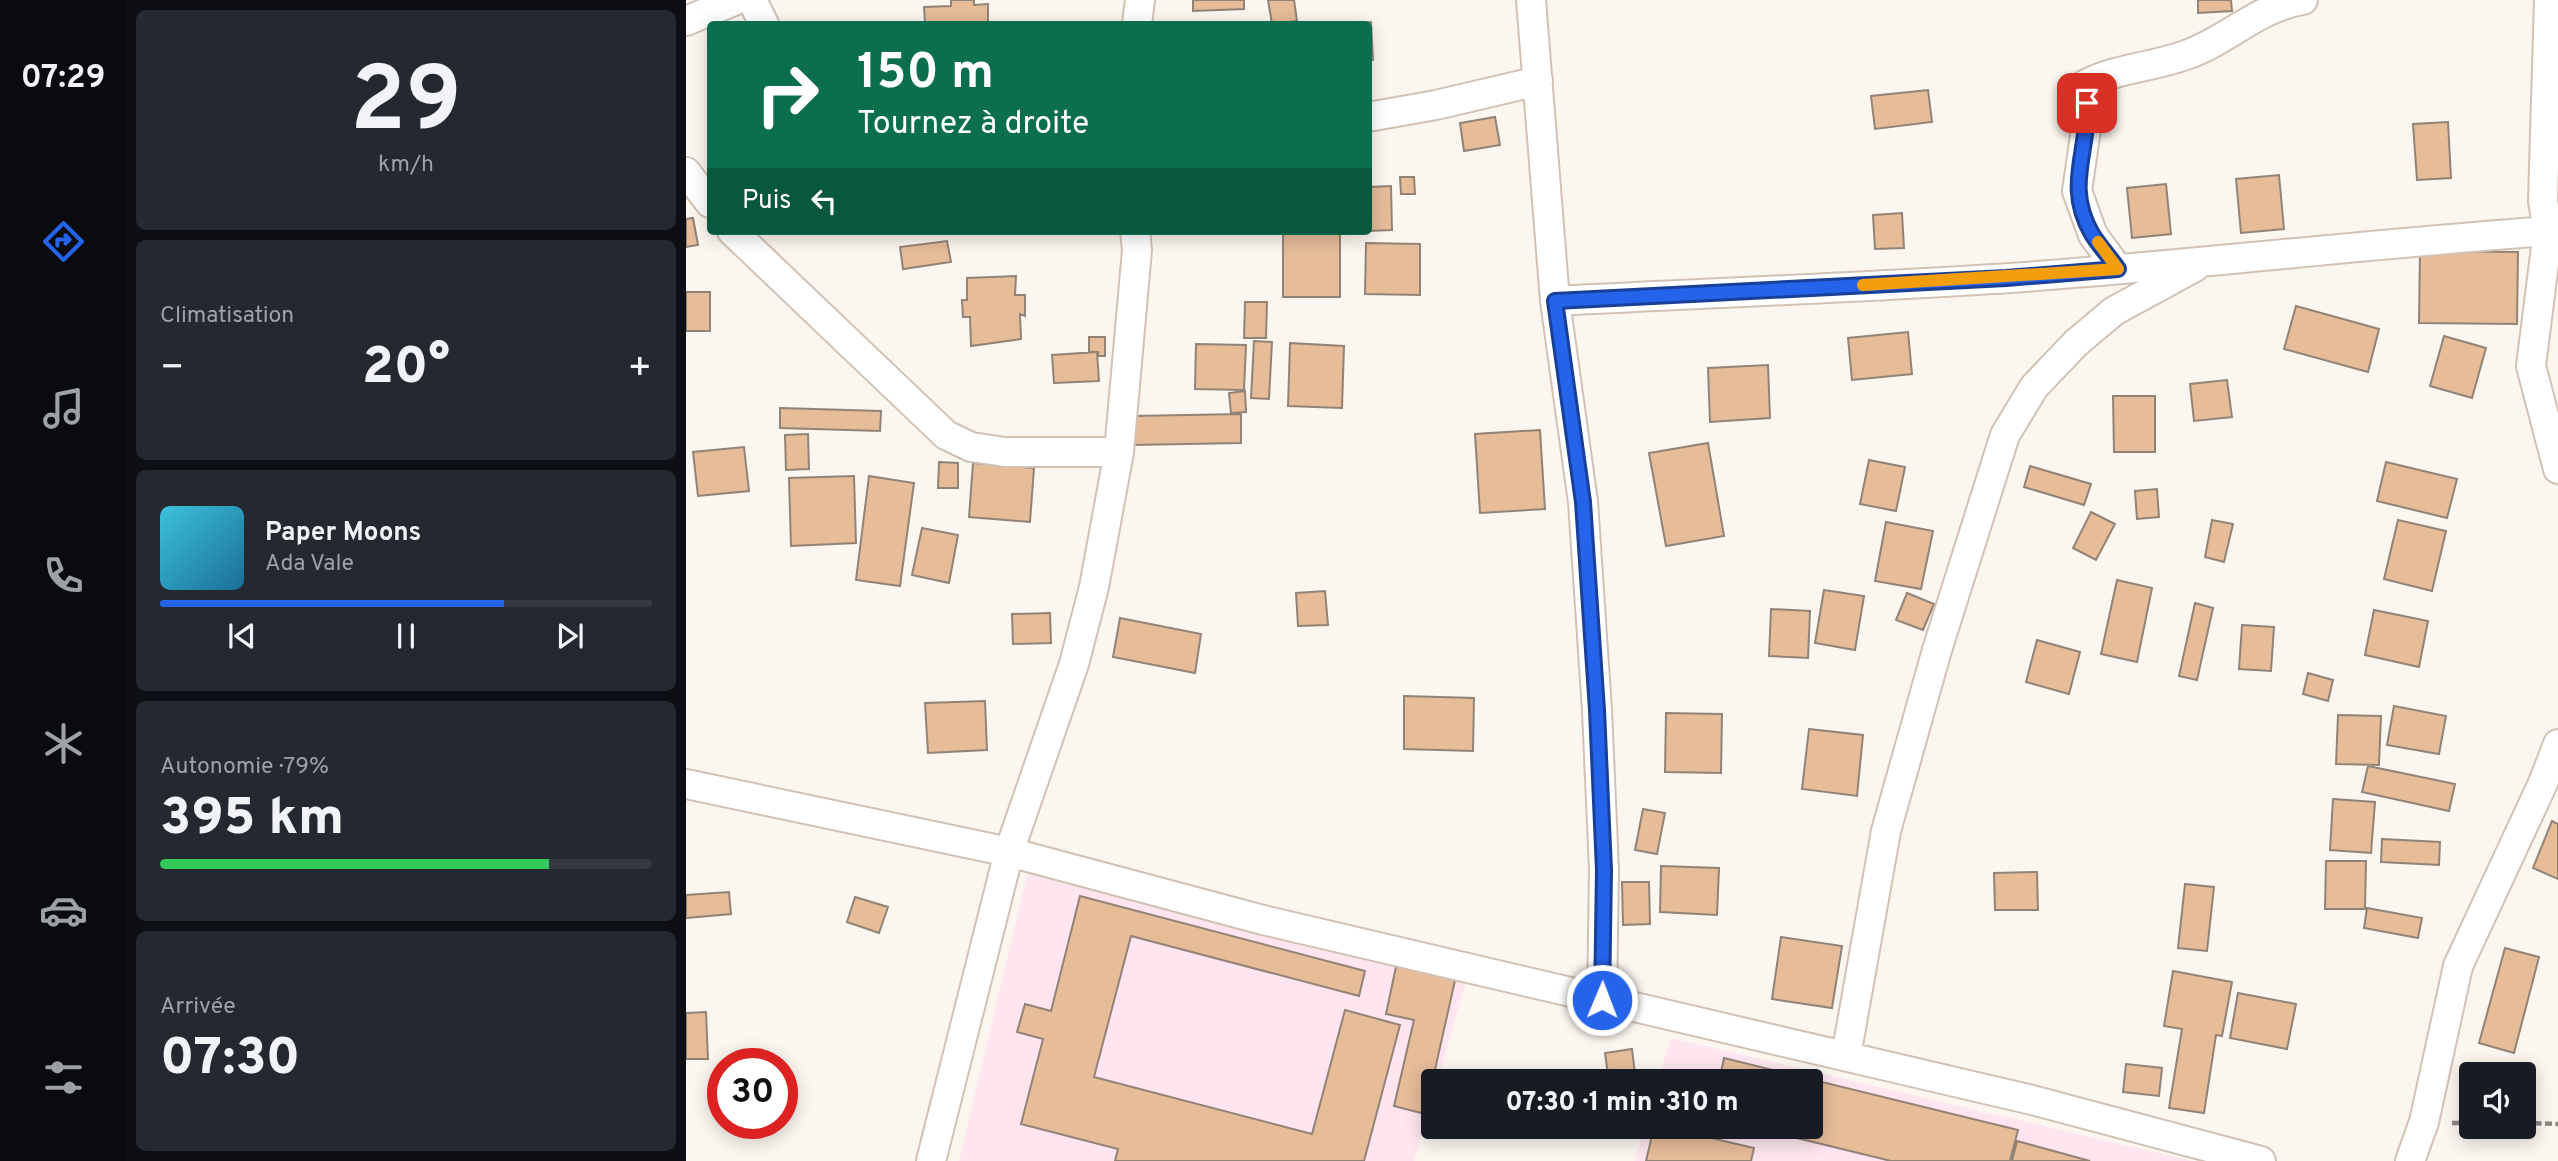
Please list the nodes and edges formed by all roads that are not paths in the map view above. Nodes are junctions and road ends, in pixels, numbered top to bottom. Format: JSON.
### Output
{"nodes":[{"id":1,"x":736,"y":0,"type":"edge"},
{"id":2,"x":751,"y":0,"type":"edge"},
{"id":3,"x":1140,"y":0,"type":"edge"},
{"id":4,"x":1531,"y":0,"type":"edge"},
{"id":5,"x":2303,"y":0,"type":"edge"},
{"id":6,"x":2549,"y":0,"type":"edge"},
{"id":7,"x":686,"y":21,"type":"edge"},
{"id":8,"x":762,"y":21,"type":"edge"},
{"id":9,"x":1137,"y":21,"type":"edge"},
{"id":10,"x":1538,"y":81,"type":"junction"},
{"id":11,"x":1372,"y":116,"type":"edge"},
{"id":12,"x":686,"y":172,"type":"edge"},
{"id":13,"x":707,"y":199,"type":"edge"},
{"id":14,"x":2548,"y":231,"type":"junction"},
{"id":15,"x":736,"y":235,"type":"edge"},
{"id":16,"x":1138,"y":237,"type":"edge"},
{"id":17,"x":2203,"y":263,"type":"junction"},
{"id":18,"x":2118,"y":269,"type":"junction"},
{"id":19,"x":1555,"y":301,"type":"junction"},
{"id":20,"x":1119,"y":452,"type":"junction"},
{"id":21,"x":2558,"y":469,"type":"edge"},
{"id":22,"x":2558,"y":744,"type":"edge"},
{"id":23,"x":686,"y":784,"type":"edge"},
{"id":24,"x":1009,"y":852,"type":"junction"},
{"id":25,"x":1602,"y":1000,"type":"junction"},
{"id":26,"x":1846,"y":1056,"type":"junction"},
{"id":27,"x":931,"y":1161,"type":"edge"},
{"id":28,"x":2261,"y":1161,"type":"edge"},
{"id":29,"x":2410,"y":1161,"type":"edge"}],
"edges":[{"from":1,"to":7,"type":"street"},
{"from":2,"to":8,"type":"street"},
{"from":3,"to":9,"type":"street"},
{"from":4,"to":10,"type":"street"},
{"from":5,"to":18,"type":"street"},
{"from":6,"to":14,"type":"street"},
{"from":10,"to":11,"type":"street"},
{"from":10,"to":19,"type":"street"},
{"from":12,"to":13,"type":"street"},
{"from":14,"to":17,"type":"street"},
{"from":14,"to":21,"type":"street"},
{"from":15,"to":20,"type":"street"},
{"from":16,"to":20,"type":"street"},
{"from":17,"to":18,"type":"street"},
{"from":17,"to":26,"type":"street"},
{"from":18,"to":19,"type":"street"},
{"from":19,"to":25,"type":"street"},
{"from":20,"to":24,"type":"street"},
{"from":22,"to":29,"type":"street"},
{"from":23,"to":24,"type":"street"},
{"from":24,"to":25,"type":"street"},
{"from":24,"to":27,"type":"street"},
{"from":25,"to":26,"type":"street"},
{"from":26,"to":28,"type":"street"}]}
